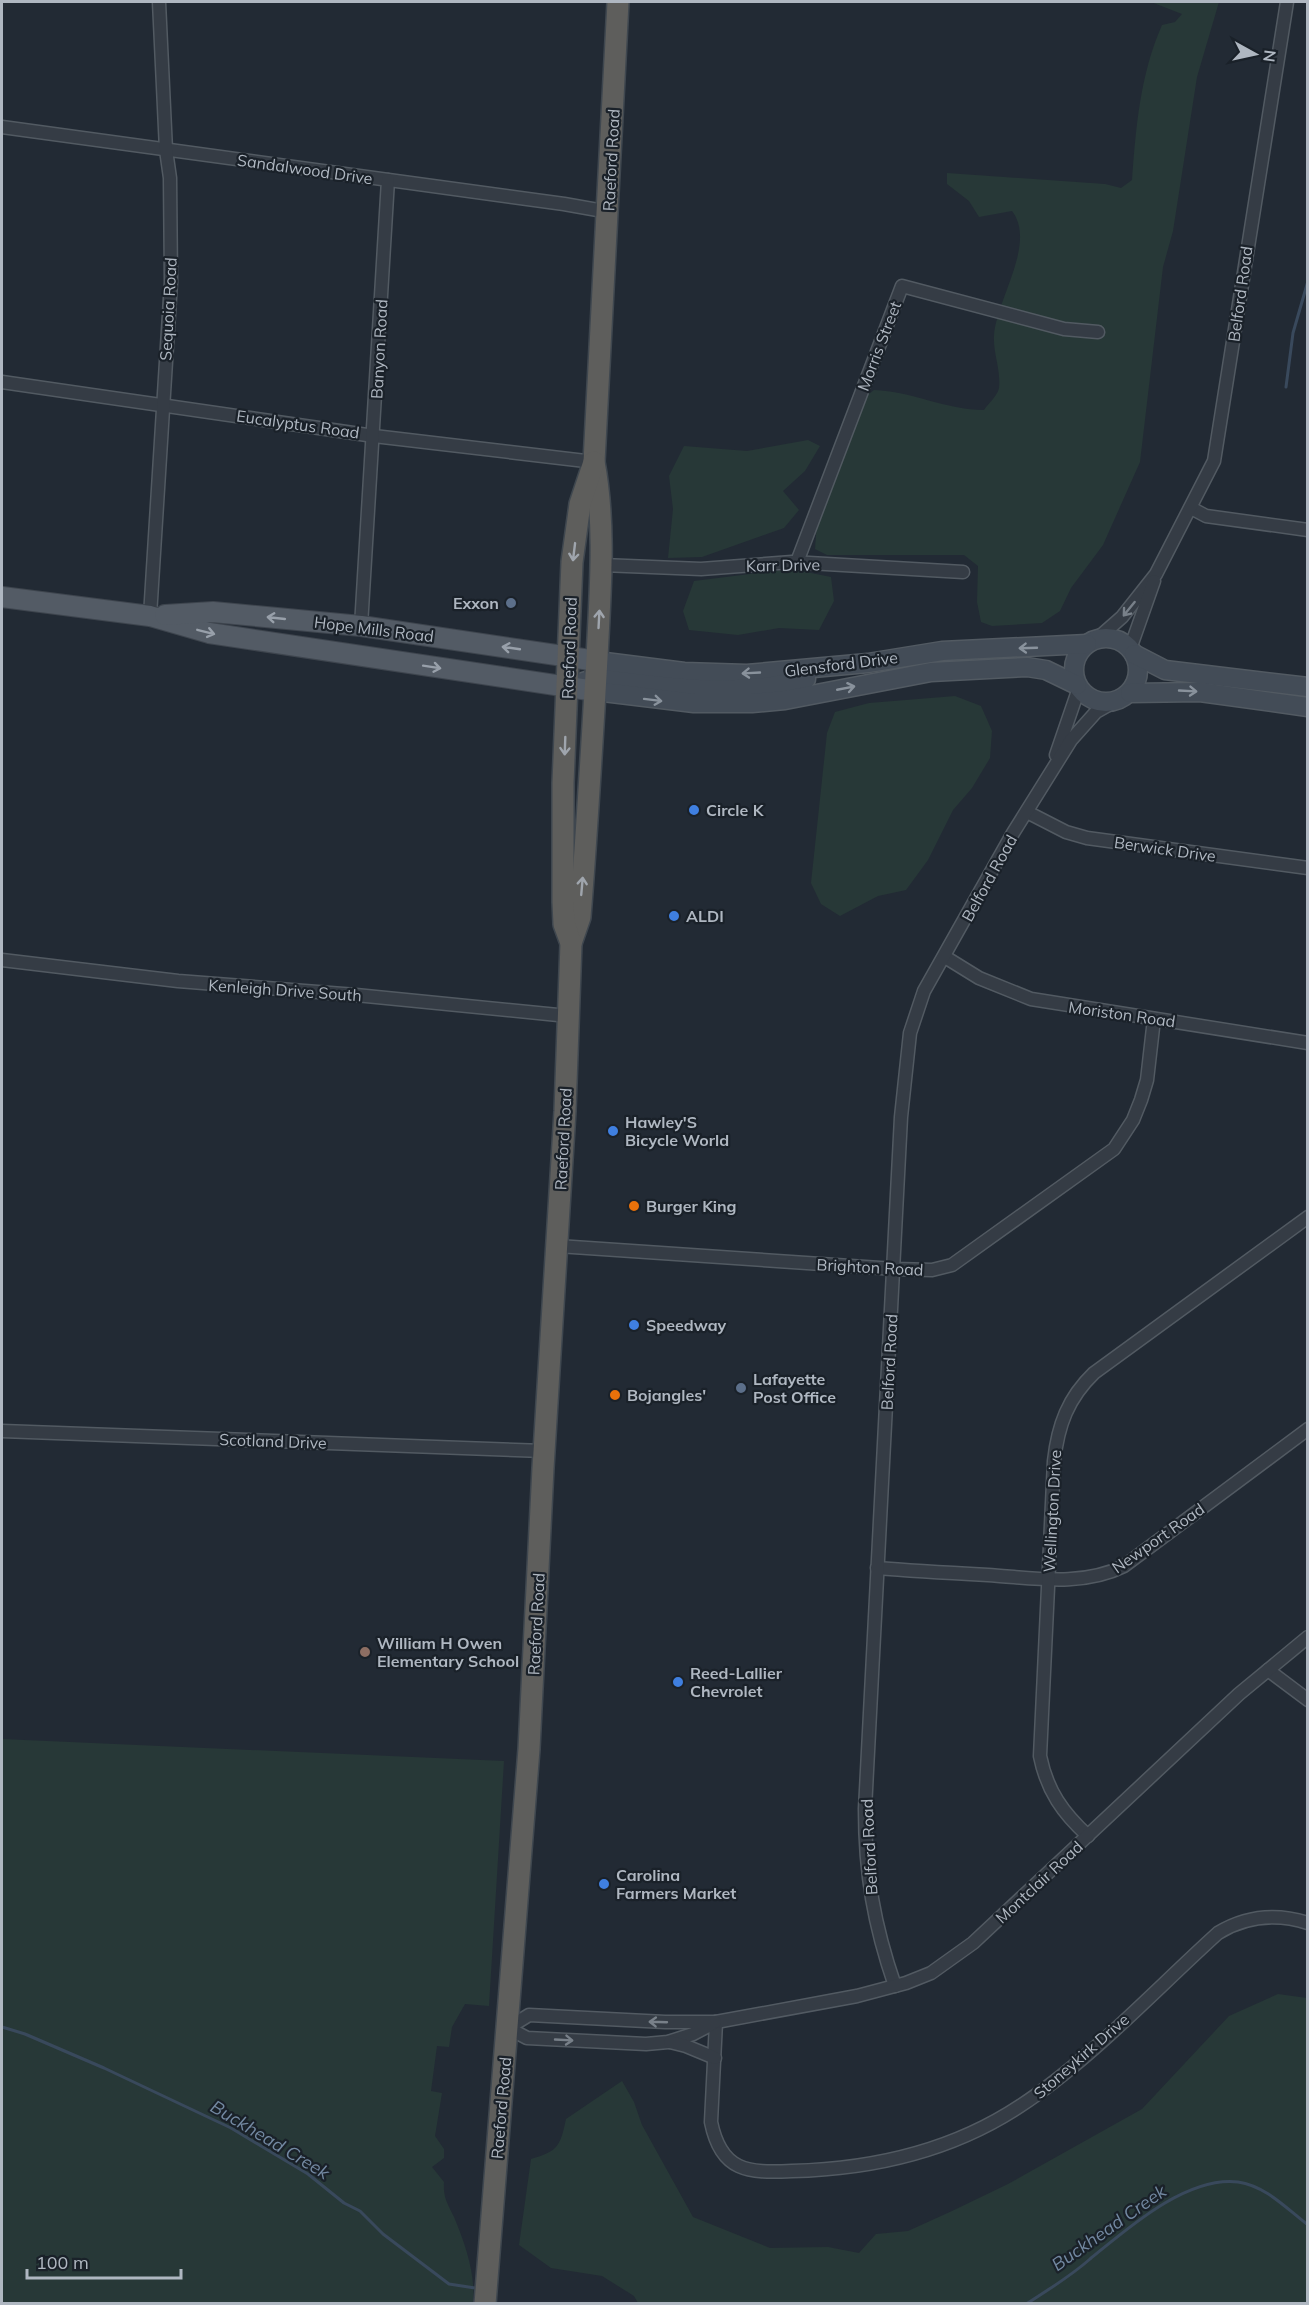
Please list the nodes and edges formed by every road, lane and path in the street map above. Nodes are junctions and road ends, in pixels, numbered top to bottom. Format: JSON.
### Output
{"nodes":[{"id":1,"x":159,"y":2,"type":"edge"},
{"id":2,"x":618,"y":2,"type":"edge"},
{"id":3,"x":1287,"y":2,"type":"edge"},
{"id":4,"x":2,"y":127,"type":"edge"},
{"id":5,"x":166,"y":150,"type":"junction"},
{"id":6,"x":388,"y":180,"type":"junction"},
{"id":7,"x":609,"y":213,"type":"junction"},
{"id":8,"x":1098,"y":332,"type":"dead end"},
{"id":9,"x":2,"y":382,"type":"edge"},
{"id":10,"x":162,"y":404,"type":"junction"},
{"id":11,"x":374,"y":436,"type":"junction"},
{"id":12,"x":594,"y":462,"type":"junction"},
{"id":13,"x":1191,"y":508,"type":"junction"},
{"id":14,"x":1308,"y":530,"type":"edge"},
{"id":15,"x":797,"y":562,"type":"junction"},
{"id":16,"x":602,"y":565,"type":"junction"},
{"id":17,"x":963,"y":572,"type":"dead end"},
{"id":18,"x":1156,"y":574,"type":"junction"},
{"id":19,"x":2,"y":597,"type":"edge"},
{"id":20,"x":150,"y":616,"type":"junction"},
{"id":21,"x":361,"y":626,"type":"junction"},
{"id":22,"x":1092,"y":641,"type":"junction"},
{"id":23,"x":1132,"y":651,"type":"junction"},
{"id":24,"x":568,"y":657,"type":"junction"},
{"id":25,"x":596,"y":677,"type":"junction"},
{"id":26,"x":1078,"y":686,"type":"junction"},
{"id":27,"x":1308,"y":687,"type":"edge"},
{"id":28,"x":567,"y":688,"type":"junction"},
{"id":29,"x":1130,"y":693,"type":"junction"},
{"id":30,"x":1112,"y":703,"type":"junction"},
{"id":31,"x":1308,"y":707,"type":"edge"},
{"id":32,"x":1051,"y":770,"type":"junction"},
{"id":33,"x":1027,"y":812,"type":"junction"},
{"id":34,"x":1308,"y":868,"type":"edge"},
{"id":35,"x":571,"y":943,"type":"junction"},
{"id":36,"x":945,"y":957,"type":"junction"},
{"id":37,"x":2,"y":960,"type":"edge"},
{"id":38,"x":568,"y":1016,"type":"junction"},
{"id":39,"x":1154,"y":1019,"type":"junction"},
{"id":40,"x":1308,"y":1043,"type":"edge"},
{"id":41,"x":1308,"y":1217,"type":"edge"},
{"id":42,"x":558,"y":1246,"type":"junction"},
{"id":43,"x":895,"y":1269,"type":"junction"},
{"id":44,"x":1308,"y":1429,"type":"edge"},
{"id":45,"x":2,"y":1431,"type":"edge"},
{"id":46,"x":544,"y":1451,"type":"junction"},
{"id":47,"x":878,"y":1568,"type":"junction"},
{"id":48,"x":1048,"y":1579,"type":"junction"},
{"id":49,"x":1308,"y":1637,"type":"edge"},
{"id":50,"x":1268,"y":1670,"type":"junction"},
{"id":51,"x":1308,"y":1700,"type":"edge"},
{"id":52,"x":1088,"y":1836,"type":"junction"},
{"id":53,"x":1308,"y":1923,"type":"edge"},
{"id":54,"x":896,"y":1986,"type":"junction"},
{"id":55,"x":716,"y":2022,"type":"junction"},
{"id":56,"x":508,"y":2028,"type":"junction"},
{"id":57,"x":668,"y":2042,"type":"junction"},
{"id":58,"x":715,"y":2058,"type":"junction"},
{"id":59,"x":485,"y":2304,"type":"edge"}],
"edges":[{"from":1,"to":5,"type":"street","name":"Sequoia Road"},
{"from":2,"to":7,"type":"highway","name":"Raeford Road"},
{"from":3,"to":13,"type":"street","name":"Belford Road"},
{"from":4,"to":5,"type":"street","name":"Sandalwood Drive"},
{"from":5,"to":6,"type":"street","name":"Sandalwood Drive"},
{"from":5,"to":10,"type":"street","name":"Sequoia Road"},
{"from":6,"to":7,"type":"street","name":"Sandalwood Drive"},
{"from":6,"to":11,"type":"street","name":"Banyon Road"},
{"from":7,"to":12,"type":"highway","name":"Raeford Road"},
{"from":8,"to":15,"type":"street","name":"Morris Street"},
{"from":9,"to":10,"type":"street","name":"Eucalyptus Road"},
{"from":10,"to":11,"type":"street","name":"Eucalyptus Road"},
{"from":10,"to":20,"type":"street","name":"Sequoia Road"},
{"from":11,"to":12,"type":"street","name":"Eucalyptus Road"},
{"from":11,"to":21,"type":"street","name":"Banyon Road"},
{"from":12,"to":16,"type":"highway","name":"Raeford Road"},
{"from":12,"to":24,"type":"highway","name":"Raeford Road","one_way":true},
{"from":13,"to":14,"type":"street"},
{"from":13,"to":18,"type":"street","name":"Belford Road"},
{"from":15,"to":16,"type":"street","name":"Karr Drive"},
{"from":15,"to":17,"type":"street","name":"Karr Drive"},
{"from":25,"to":16,"type":"highway","name":"Raeford Road","one_way":true},
{"from":18,"to":22,"type":"street","name":"Belford Road","one_way":true},
{"from":18,"to":23,"type":"street","name":"Belford Road"},
{"from":19,"to":20,"type":"main road","name":"Hope Mills Road"},
{"from":21,"to":20,"type":"main road","name":"Hope Mills Road","one_way":true},
{"from":20,"to":28,"type":"main road","name":"Hope Mills Road","one_way":true},
{"from":24,"to":21,"type":"main road","name":"Hope Mills Road","one_way":true},
{"from":22,"to":23,"type":"main road"},
{"from":22,"to":25,"type":"main road","name":"Glensford Drive","one_way":true},
{"from":22,"to":26,"type":"main road"},
{"from":23,"to":27,"type":"main road"},
{"from":23,"to":29,"type":"main road"},
{"from":24,"to":25,"type":"main road","name":"Hope Mills Road"},
{"from":24,"to":28,"type":"highway","name":"Raeford Road"},
{"from":25,"to":26,"type":"main road","name":"Glensford Drive","one_way":true},
{"from":25,"to":28,"type":"main road","name":"Hope Mills Road"},
{"from":35,"to":25,"type":"highway","name":"Raeford Road","one_way":true},
{"from":26,"to":30,"type":"main road"},
{"from":26,"to":32,"type":"street","name":"Belford Road"},
{"from":28,"to":35,"type":"highway","name":"Raeford Road","one_way":true},
{"from":29,"to":30,"type":"main road"},
{"from":29,"to":31,"type":"main road","one_way":true},
{"from":30,"to":32,"type":"street","name":"Belford Road"},
{"from":32,"to":33,"type":"street","name":"Belford Road"},
{"from":33,"to":34,"type":"street","name":"Berwick Drive"},
{"from":33,"to":36,"type":"street","name":"Belford Road"},
{"from":35,"to":38,"type":"highway","name":"Raeford Road"},
{"from":36,"to":39,"type":"street","name":"Moriston Road"},
{"from":36,"to":43,"type":"street","name":"Belford Road"},
{"from":37,"to":38,"type":"street","name":"Kenleigh Drive South"},
{"from":38,"to":42,"type":"highway","name":"Raeford Road"},
{"from":39,"to":40,"type":"street","name":"Moriston Road"},
{"from":39,"to":43,"type":"street","name":"Brighton Road"},
{"from":41,"to":48,"type":"street","name":"Wellington Drive"},
{"from":42,"to":43,"type":"street","name":"Brighton Road"},
{"from":42,"to":46,"type":"highway","name":"Raeford Road"},
{"from":43,"to":47,"type":"street","name":"Belford Road"},
{"from":44,"to":48,"type":"street","name":"Newport Road"},
{"from":45,"to":46,"type":"street","name":"Scotland Drive"},
{"from":46,"to":56,"type":"highway","name":"Raeford Road"},
{"from":47,"to":48,"type":"street","name":"Newport Road"},
{"from":47,"to":54,"type":"street","name":"Belford Road"},
{"from":48,"to":52,"type":"street","name":"Wellington Drive"},
{"from":49,"to":50,"type":"street","name":"Montclair Road"},
{"from":50,"to":51,"type":"street"},
{"from":50,"to":52,"type":"street","name":"Montclair Road"},
{"from":52,"to":54,"type":"street","name":"Montclair Road"},
{"from":53,"to":58,"type":"street","name":"Stoneykirk Drive"},
{"from":54,"to":55,"type":"street","name":"Montclair Road"},
{"from":55,"to":56,"type":"street","name":"Montclair Road","one_way":true},
{"from":55,"to":57,"type":"street","name":"Montclair Road"},
{"from":55,"to":58,"type":"street","name":"Stoneykirk Drive"},
{"from":56,"to":57,"type":"street","name":"Montclair Road","one_way":true},
{"from":56,"to":59,"type":"highway","name":"Raeford Road"},
{"from":57,"to":58,"type":"street"}]}
